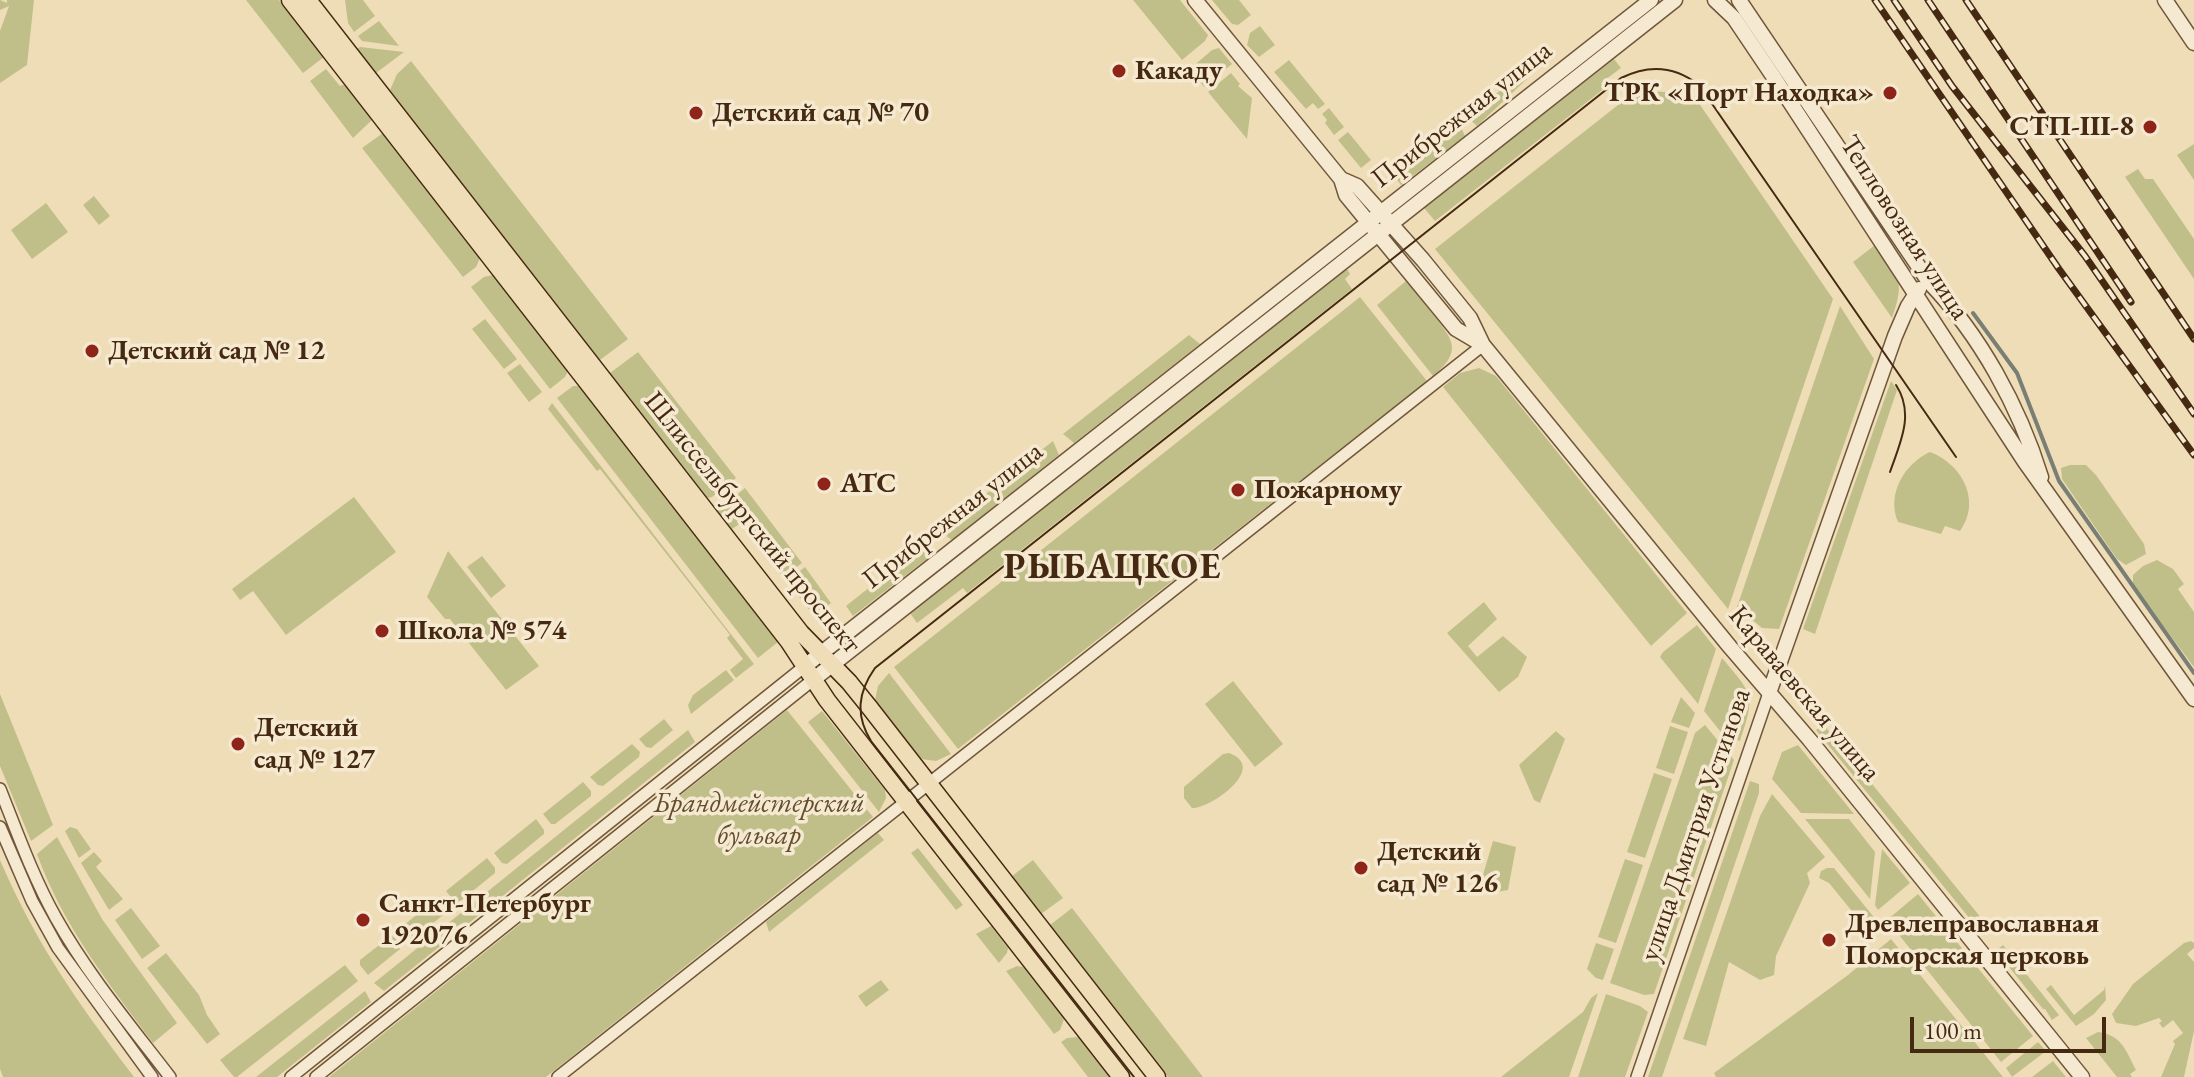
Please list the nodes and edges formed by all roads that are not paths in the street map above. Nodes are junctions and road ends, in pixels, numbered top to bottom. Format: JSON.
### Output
{"nodes":[{"id":1,"x":290,"y":0,"type":"edge"},
{"id":2,"x":308,"y":0,"type":"edge"},
{"id":3,"x":1195,"y":0,"type":"edge"},
{"id":4,"x":1675,"y":0,"type":"edge"},
{"id":5,"x":1715,"y":0,"type":"edge"},
{"id":6,"x":1739,"y":0,"type":"edge"},
{"id":7,"x":2165,"y":0,"type":"edge"},
{"id":8,"x":1642,"y":8,"type":"edge"},
{"id":9,"x":2194,"y":43,"type":"edge"},
{"id":10,"x":1374,"y":217,"type":"junction"},
{"id":11,"x":1392,"y":225,"type":"junction"},
{"id":12,"x":1379,"y":236,"type":"junction"},
{"id":13,"x":1929,"y":282,"type":"junction"},
{"id":14,"x":1916,"y":292,"type":"junction"},
{"id":15,"x":1483,"y":345,"type":"junction"},
{"id":16,"x":2045,"y":489,"type":"junction"},
{"id":17,"x":826,"y":659,"type":"junction"},
{"id":18,"x":810,"y":672,"type":"junction"},
{"id":19,"x":1769,"y":693,"type":"junction"},
{"id":20,"x":2194,"y":699,"type":"edge"},
{"id":21,"x":927,"y":783,"type":"junction"},
{"id":22,"x":0,"y":789,"type":"edge"},
{"id":23,"x":905,"y":800,"type":"junction"},
{"id":24,"x":0,"y":827,"type":"edge"},
{"id":25,"x":152,"y":1077,"type":"edge"},
{"id":26,"x":170,"y":1077,"type":"edge"},
{"id":27,"x":291,"y":1077,"type":"edge"},
{"id":28,"x":316,"y":1077,"type":"edge"},
{"id":29,"x":558,"y":1077,"type":"edge"},
{"id":30,"x":1121,"y":1077,"type":"edge"},
{"id":31,"x":1157,"y":1077,"type":"edge"},
{"id":32,"x":1637,"y":1077,"type":"edge"},
{"id":33,"x":2082,"y":1077,"type":"edge"}],
"edges":[{"from":1,"to":18,"type":"main road","name":"Шлиссельбургский проспект"},
{"from":2,"to":17,"type":"main road","name":"Шлиссельбургский проспект"},
{"from":3,"to":10,"type":"street","name":"Караваевская улица"},
{"from":4,"to":8,"type":"street","name":"Прибрежная улица"},
{"from":5,"to":14,"type":"street","name":"Тепловозная улица"},
{"from":6,"to":13,"type":"street","name":"Тепловозная улица"},
{"from":7,"to":9,"type":"street"},
{"from":8,"to":10,"type":"street","name":"Прибрежная улица"},
{"from":8,"to":11,"type":"street","name":"Прибрежная улица"},
{"from":10,"to":11,"type":"street","name":"Караваевская улица"},
{"from":10,"to":12,"type":"street","name":"Караваевская улица"},
{"from":10,"to":17,"type":"street","name":"Прибрежная улица"},
{"from":11,"to":12,"type":"street","name":"Прибрежная улица"},
{"from":11,"to":15,"type":"street","name":"Караваевская улица"},
{"from":12,"to":15,"type":"street","name":"Караваевская улица"},
{"from":12,"to":17,"type":"street","name":"Прибрежная улица"},
{"from":13,"to":14,"type":"street","name":"улица Дмитрия Устинова"},
{"from":13,"to":16,"type":"street","name":"Тепловозная улица"},
{"from":14,"to":16,"type":"street","name":"Тепловозная улица"},
{"from":14,"to":19,"type":"street","name":"улица Дмитрия Устинова"},
{"from":15,"to":19,"type":"street","name":"Караваевская улица"},
{"from":15,"to":21,"type":"street"},
{"from":16,"to":20,"type":"street","name":"Тепловозная улица"},
{"from":17,"to":18,"type":"street","name":"Прибрежная улица"},
{"from":17,"to":21,"type":"main road","name":"Шлиссельбургский проспект"},
{"from":18,"to":23,"type":"main road","name":"Шлиссельбургский проспект"},
{"from":18,"to":27,"type":"street","name":"Прибрежная улица"},
{"from":18,"to":28,"type":"street","name":"Прибрежная улица"},
{"from":19,"to":32,"type":"street","name":"улица Дмитрия Устинова"},
{"from":19,"to":33,"type":"street","name":"Караваевская улица"},
{"from":21,"to":23,"type":"street"},
{"from":21,"to":31,"type":"main road","name":"Шлиссельбургский проспект"},
{"from":22,"to":26,"type":"street"},
{"from":23,"to":29,"type":"street"},
{"from":23,"to":30,"type":"main road","name":"Шлиссельбургский проспект"},
{"from":24,"to":25,"type":"street"}]}
